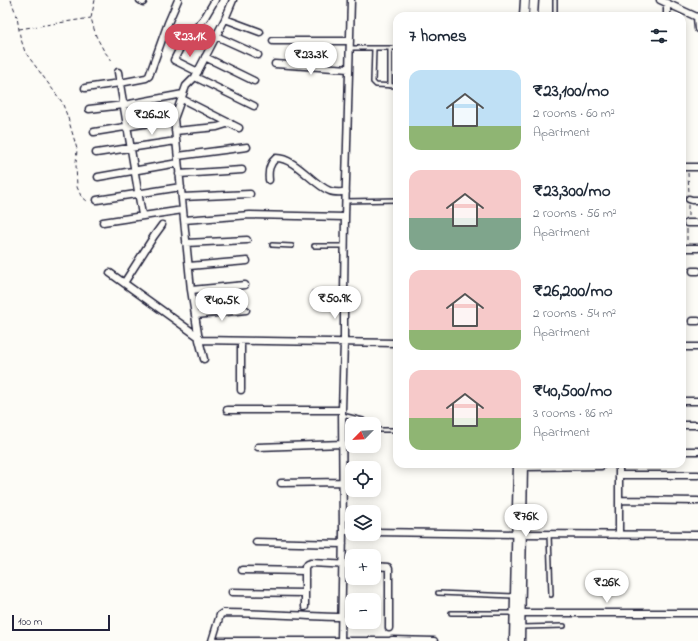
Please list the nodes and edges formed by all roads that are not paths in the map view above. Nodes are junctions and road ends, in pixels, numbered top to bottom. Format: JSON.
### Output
{"nodes":[{"id":1,"x":140,"y":0,"type":"edge"},
{"id":2,"x":144,"y":0,"type":"edge"},
{"id":3,"x":178,"y":0,"type":"edge"},
{"id":4,"x":215,"y":0,"type":"edge"},
{"id":5,"x":233,"y":0,"type":"edge"},
{"id":6,"x":351,"y":0,"type":"edge"},
{"id":7,"x":525,"y":0,"type":"edge"},
{"id":8,"x":555,"y":0,"type":"edge"},
{"id":9,"x":660,"y":0,"type":"edge"},
{"id":10,"x":534,"y":1,"type":"edge"},
{"id":11,"x":667,"y":3,"type":"junction"},
{"id":12,"x":524,"y":12,"type":"edge"},
{"id":13,"x":533,"y":12,"type":"edge"},
{"id":14,"x":555,"y":12,"type":"edge"},
{"id":15,"x":667,"y":12,"type":"edge"},
{"id":16,"x":224,"y":19,"type":"junction"},
{"id":17,"x":698,"y":29,"type":"edge"},
{"id":18,"x":260,"y":32,"type":"dead end"},
{"id":19,"x":216,"y":36,"type":"junction"},
{"id":20,"x":273,"y":41,"type":"dead end"},
{"id":21,"x":349,"y":45,"type":"junction"},
{"id":22,"x":374,"y":48,"type":"junction"},
{"id":23,"x":390,"y":48,"type":"joint"},
{"id":24,"x":258,"y":55,"type":"dead end"},
{"id":25,"x":205,"y":57,"type":"junction"},
{"id":26,"x":275,"y":64,"type":"dead end"},
{"id":27,"x":349,"y":69,"type":"junction"},
{"id":28,"x":118,"y":72,"type":"dead end"},
{"id":29,"x":196,"y":74,"type":"junction"},
{"id":30,"x":254,"y":81,"type":"dead end"},
{"id":31,"x":120,"y":84,"type":"junction"},
{"id":32,"x":390,"y":86,"type":"joint"},
{"id":33,"x":84,"y":88,"type":"dead end"},
{"id":34,"x":183,"y":96,"type":"junction"},
{"id":35,"x":124,"y":104,"type":"junction"},
{"id":36,"x":254,"y":106,"type":"dead end"},
{"id":37,"x":89,"y":109,"type":"dead end"},
{"id":38,"x":174,"y":119,"type":"junction"},
{"id":39,"x":230,"y":123,"type":"junction"},
{"id":40,"x":127,"y":126,"type":"junction"},
{"id":41,"x":239,"y":128,"type":"dead end"},
{"id":42,"x":175,"y":131,"type":"junction"},
{"id":43,"x":94,"y":132,"type":"dead end"},
{"id":44,"x":176,"y":141,"type":"junction"},
{"id":45,"x":247,"y":147,"type":"dead end"},
{"id":46,"x":131,"y":148,"type":"junction"},
{"id":47,"x":96,"y":153,"type":"dead end"},
{"id":48,"x":178,"y":156,"type":"junction"},
{"id":49,"x":178,"y":163,"type":"junction"},
{"id":50,"x":686,"y":167,"type":"edge"},
{"id":51,"x":698,"y":167,"type":"edge"},
{"id":52,"x":242,"y":170,"type":"dead end"},
{"id":53,"x":134,"y":171,"type":"junction"},
{"id":54,"x":180,"y":174,"type":"junction"},
{"id":55,"x":98,"y":177,"type":"dead end"},
{"id":56,"x":269,"y":180,"type":"dead end"},
{"id":57,"x":181,"y":187,"type":"junction"},
{"id":58,"x":346,"y":192,"type":"junction"},
{"id":59,"x":138,"y":193,"type":"junction"},
{"id":60,"x":250,"y":194,"type":"dead end"},
{"id":61,"x":182,"y":197,"type":"junction"},
{"id":62,"x":689,"y":199,"type":"road end"},
{"id":63,"x":97,"y":200,"type":"dead end"},
{"id":64,"x":393,"y":200,"type":"edge"},
{"id":65,"x":698,"y":200,"type":"edge"},
{"id":66,"x":346,"y":201,"type":"junction"},
{"id":67,"x":183,"y":210,"type":"junction"},
{"id":68,"x":142,"y":215,"type":"junction"},
{"id":69,"x":345,"y":217,"type":"junction"},
{"id":70,"x":184,"y":220,"type":"junction"},
{"id":71,"x":103,"y":222,"type":"dead end"},
{"id":72,"x":687,"y":223,"type":"dead end"},
{"id":73,"x":698,"y":223,"type":"edge"},
{"id":74,"x":162,"y":225,"type":"dead end"},
{"id":75,"x":247,"y":240,"type":"dead end"},
{"id":76,"x":186,"y":243,"type":"junction"},
{"id":77,"x":272,"y":246,"type":"dead end"},
{"id":78,"x":292,"y":246,"type":"dead end"},
{"id":79,"x":314,"y":246,"type":"dead end"},
{"id":80,"x":345,"y":246,"type":"junction"},
{"id":81,"x":688,"y":248,"type":"dead end"},
{"id":82,"x":698,"y":248,"type":"edge"},
{"id":83,"x":247,"y":261,"type":"dead end"},
{"id":84,"x":189,"y":266,"type":"junction"},
{"id":85,"x":110,"y":273,"type":"dead end"},
{"id":86,"x":124,"y":283,"type":"junction"},
{"id":87,"x":245,"y":285,"type":"dead end"},
{"id":88,"x":191,"y":290,"type":"junction"},
{"id":89,"x":314,"y":293,"type":"dead end"},
{"id":90,"x":344,"y":294,"type":"junction"},
{"id":91,"x":246,"y":310,"type":"dead end"},
{"id":92,"x":196,"y":315,"type":"junction"},
{"id":93,"x":199,"y":339,"type":"junction"},
{"id":94,"x":241,"y":341,"type":"junction"},
{"id":95,"x":344,"y":342,"type":"junction"},
{"id":96,"x":393,"y":343,"type":"edge"},
{"id":97,"x":686,"y":347,"type":"edge"},
{"id":98,"x":698,"y":347,"type":"edge"},
{"id":99,"x":204,"y":360,"type":"dead end"},
{"id":100,"x":241,"y":390,"type":"dead end"},
{"id":101,"x":686,"y":401,"type":"edge"},
{"id":102,"x":698,"y":401,"type":"edge"},
{"id":103,"x":227,"y":410,"type":"dead end"},
{"id":104,"x":342,"y":413,"type":"junction"},
{"id":105,"x":354,"y":417,"type":"edge"},
{"id":106,"x":686,"y":425,"type":"edge"},
{"id":107,"x":698,"y":425,"type":"edge"},
{"id":108,"x":381,"y":430,"type":"edge"},
{"id":109,"x":393,"y":430,"type":"edge"},
{"id":110,"x":343,"y":444,"type":"junction"},
{"id":111,"x":258,"y":447,"type":"dead end"},
{"id":112,"x":698,"y":450,"type":"edge"},
{"id":113,"x":686,"y":451,"type":"edge"},
{"id":114,"x":521,"y":468,"type":"edge"},
{"id":115,"x":619,"y":468,"type":"edge"},
{"id":116,"x":619,"y":475,"type":"junction"},
{"id":117,"x":698,"y":475,"type":"edge"},
{"id":118,"x":342,"y":482,"type":"junction"},
{"id":119,"x":281,"y":483,"type":"dead end"},
{"id":120,"x":619,"y":500,"type":"junction"},
{"id":121,"x":698,"y":501,"type":"edge"},
{"id":122,"x":343,"y":531,"type":"joint"},
{"id":123,"x":381,"y":532,"type":"edge"},
{"id":124,"x":519,"y":534,"type":"junction"},
{"id":125,"x":549,"y":534,"type":"junction"},
{"id":126,"x":619,"y":535,"type":"junction"},
{"id":127,"x":698,"y":535,"type":"edge"},
{"id":128,"x":256,"y":542,"type":"dead end"},
{"id":129,"x":343,"y":544,"type":"junction"},
{"id":130,"x":342,"y":565,"type":"junction"},
{"id":131,"x":381,"y":566,"type":"edge"},
{"id":132,"x":242,"y":570,"type":"dead end"},
{"id":133,"x":305,"y":571,"type":"junction"},
{"id":134,"x":232,"y":592,"type":"dead end"},
{"id":135,"x":306,"y":593,"type":"junction"},
{"id":136,"x":438,"y":593,"type":"dead end"},
{"id":137,"x":551,"y":595,"type":"dead end"},
{"id":138,"x":514,"y":596,"type":"junction"},
{"id":139,"x":305,"y":607,"type":"dead end"},
{"id":140,"x":451,"y":613,"type":"dead end"},
{"id":141,"x":517,"y":613,"type":"junction"},
{"id":142,"x":698,"y":613,"type":"edge"},
{"id":143,"x":341,"y":617,"type":"junction"},
{"id":144,"x":564,"y":626,"type":"dead end"},
{"id":145,"x":520,"y":627,"type":"junction"},
{"id":146,"x":389,"y":628,"type":"dead end"},
{"id":147,"x":212,"y":641,"type":"edge"},
{"id":148,"x":341,"y":641,"type":"edge"},
{"id":149,"x":368,"y":641,"type":"edge"},
{"id":150,"x":392,"y":641,"type":"edge"},
{"id":151,"x":413,"y":641,"type":"edge"},
{"id":152,"x":434,"y":641,"type":"edge"},
{"id":153,"x":514,"y":641,"type":"edge"},
{"id":154,"x":520,"y":641,"type":"edge"}],
"edges":[{"from":1,"to":2,"type":"street"},
{"from":3,"to":31,"type":"street"},
{"from":4,"to":29,"type":"street"},
{"from":5,"to":16,"type":"street"},
{"from":6,"to":21,"type":"street"},
{"from":7,"to":10,"type":"street"},
{"from":7,"to":12,"type":"street"},
{"from":8,"to":14,"type":"lane"},
{"from":9,"to":11,"type":"street"},
{"from":10,"to":13,"type":"street"},
{"from":11,"to":15,"type":"street"},
{"from":11,"to":17,"type":"street"},
{"from":16,"to":18,"type":"street"},
{"from":16,"to":19,"type":"street"},
{"from":19,"to":24,"type":"street"},
{"from":19,"to":25,"type":"street"},
{"from":20,"to":21,"type":"street"},
{"from":21,"to":22,"type":"lane"},
{"from":21,"to":27,"type":"street"},
{"from":22,"to":23,"type":"lane"},
{"from":22,"to":32,"type":"lane"},
{"from":23,"to":32,"type":"lane"},
{"from":25,"to":29,"type":"street"},
{"from":25,"to":30,"type":"street"},
{"from":26,"to":27,"type":"street"},
{"from":27,"to":58,"type":"street"},
{"from":28,"to":31,"type":"street"},
{"from":29,"to":34,"type":"street"},
{"from":29,"to":36,"type":"street"},
{"from":31,"to":33,"type":"street"},
{"from":31,"to":35,"type":"street"},
{"from":34,"to":35,"type":"street"},
{"from":34,"to":38,"type":"street"},
{"from":34,"to":39,"type":"street"},
{"from":35,"to":37,"type":"street"},
{"from":35,"to":40,"type":"street"},
{"from":38,"to":40,"type":"street"},
{"from":38,"to":42,"type":"street"},
{"from":39,"to":41,"type":"street"},
{"from":39,"to":42,"type":"street"},
{"from":40,"to":43,"type":"street"},
{"from":40,"to":46,"type":"street"},
{"from":42,"to":44,"type":"street"},
{"from":44,"to":46,"type":"street"},
{"from":44,"to":48,"type":"street"},
{"from":45,"to":48,"type":"street"},
{"from":46,"to":47,"type":"street"},
{"from":46,"to":53,"type":"street"},
{"from":48,"to":49,"type":"street"},
{"from":49,"to":53,"type":"street"},
{"from":49,"to":54,"type":"street"},
{"from":50,"to":51,"type":"street"},
{"from":52,"to":54,"type":"street"},
{"from":53,"to":55,"type":"street"},
{"from":53,"to":59,"type":"street"},
{"from":54,"to":57,"type":"street"},
{"from":56,"to":58,"type":"street"},
{"from":57,"to":59,"type":"street"},
{"from":57,"to":61,"type":"street"},
{"from":58,"to":66,"type":"street"},
{"from":59,"to":63,"type":"street"},
{"from":59,"to":68,"type":"street"},
{"from":60,"to":61,"type":"street"},
{"from":61,"to":67,"type":"street"},
{"from":62,"to":65,"type":"street"},
{"from":64,"to":66,"type":"lane"},
{"from":66,"to":69,"type":"street"},
{"from":67,"to":68,"type":"street"},
{"from":67,"to":70,"type":"street"},
{"from":68,"to":71,"type":"street"},
{"from":69,"to":70,"type":"street"},
{"from":69,"to":80,"type":"street"},
{"from":70,"to":76,"type":"street"},
{"from":72,"to":73,"type":"street"},
{"from":74,"to":86,"type":"street"},
{"from":75,"to":76,"type":"street"},
{"from":76,"to":84,"type":"street"},
{"from":77,"to":78,"type":"lane"},
{"from":79,"to":80,"type":"lane"},
{"from":80,"to":90,"type":"street"},
{"from":81,"to":82,"type":"street"},
{"from":83,"to":84,"type":"street"},
{"from":84,"to":88,"type":"street"},
{"from":85,"to":86,"type":"street"},
{"from":86,"to":93,"type":"street"},
{"from":87,"to":88,"type":"street"},
{"from":88,"to":92,"type":"street"},
{"from":89,"to":90,"type":"lane"},
{"from":90,"to":95,"type":"street"},
{"from":91,"to":92,"type":"street"},
{"from":92,"to":93,"type":"street"},
{"from":93,"to":94,"type":"street"},
{"from":93,"to":99,"type":"street"},
{"from":94,"to":95,"type":"street"},
{"from":94,"to":100,"type":"street"},
{"from":95,"to":96,"type":"street"},
{"from":95,"to":104,"type":"street"},
{"from":97,"to":98,"type":"street"},
{"from":101,"to":102,"type":"street"},
{"from":103,"to":104,"type":"street"},
{"from":104,"to":105,"type":"lane"},
{"from":104,"to":110,"type":"street"},
{"from":106,"to":107,"type":"street"},
{"from":108,"to":109,"type":"lane"},
{"from":110,"to":111,"type":"street"},
{"from":110,"to":118,"type":"street"},
{"from":112,"to":113,"type":"street"},
{"from":114,"to":124,"type":"street"},
{"from":115,"to":116,"type":"street"},
{"from":116,"to":117,"type":"street"},
{"from":116,"to":120,"type":"street"},
{"from":118,"to":119,"type":"street"},
{"from":118,"to":122,"type":"street"},
{"from":120,"to":121,"type":"street"},
{"from":120,"to":126,"type":"street"},
{"from":122,"to":129,"type":"street"},
{"from":123,"to":124,"type":"street"},
{"from":124,"to":125,"type":"street"},
{"from":124,"to":138,"type":"street"},
{"from":124,"to":141,"type":"street"},
{"from":125,"to":126,"type":"street"},
{"from":125,"to":137,"type":"lane"},
{"from":126,"to":127,"type":"street"},
{"from":128,"to":129,"type":"street"},
{"from":129,"to":130,"type":"street"},
{"from":130,"to":133,"type":"street"},
{"from":130,"to":143,"type":"street"},
{"from":131,"to":146,"type":"street"},
{"from":132,"to":133,"type":"street"},
{"from":133,"to":135,"type":"street"},
{"from":134,"to":135,"type":"street"},
{"from":135,"to":139,"type":"street"},
{"from":136,"to":138,"type":"lane"},
{"from":138,"to":141,"type":"street"},
{"from":140,"to":141,"type":"lane"},
{"from":141,"to":142,"type":"street"},
{"from":141,"to":145,"type":"street"},
{"from":141,"to":153,"type":"street"},
{"from":143,"to":147,"type":"street"},
{"from":143,"to":148,"type":"street"},
{"from":144,"to":145,"type":"lane"},
{"from":145,"to":154,"type":"street"},
{"from":147,"to":148,"type":"street"},
{"from":148,"to":149,"type":"street"},
{"from":149,"to":150,"type":"street"},
{"from":150,"to":151,"type":"street"},
{"from":151,"to":152,"type":"street"}]}
